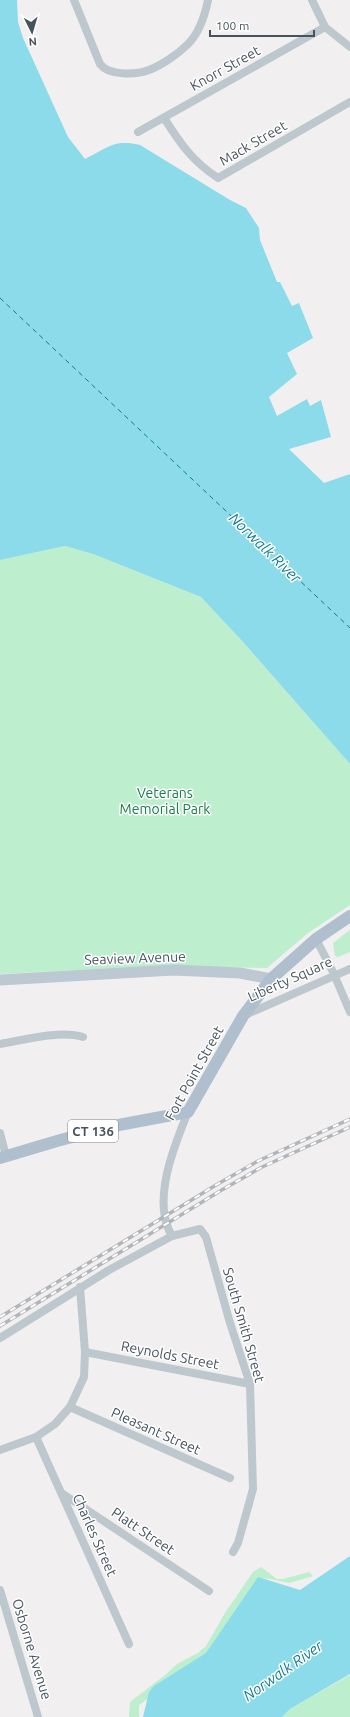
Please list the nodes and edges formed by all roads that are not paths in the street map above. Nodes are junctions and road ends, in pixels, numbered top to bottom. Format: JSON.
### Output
{"nodes":[{"id":1,"x":74,"y":0,"type":"edge"},
{"id":2,"x":208,"y":0,"type":"edge"},
{"id":3,"x":312,"y":0,"type":"edge"},
{"id":4,"x":325,"y":27,"type":"junction"},
{"id":5,"x":350,"y":47,"type":"edge"},
{"id":6,"x":350,"y":102,"type":"edge"},
{"id":7,"x":164,"y":118,"type":"junction"},
{"id":8,"x":138,"y":132,"type":"dead end"},
{"id":9,"x":350,"y":916,"type":"edge"},
{"id":10,"x":316,"y":939,"type":"junction"},
{"id":11,"x":350,"y":969,"type":"edge"},
{"id":12,"x":335,"y":976,"type":"junction"},
{"id":13,"x":271,"y":979,"type":"junction"},
{"id":14,"x":0,"y":980,"type":"edge"},
{"id":15,"x":350,"y":1012,"type":"edge"},
{"id":16,"x":243,"y":1016,"type":"junction"},
{"id":17,"x":83,"y":1037,"type":"dead end"},
{"id":18,"x":0,"y":1044,"type":"edge"},
{"id":19,"x":188,"y":1112,"type":"junction"},
{"id":20,"x":0,"y":1133,"type":"edge"},
{"id":21,"x":3,"y":1157,"type":"edge"},
{"id":22,"x":172,"y":1236,"type":"junction"},
{"id":23,"x":80,"y":1287,"type":"junction"},
{"id":24,"x":0,"y":1338,"type":"edge"},
{"id":25,"x":85,"y":1352,"type":"junction"},
{"id":26,"x":250,"y":1384,"type":"junction"},
{"id":27,"x":70,"y":1407,"type":"junction"},
{"id":28,"x":36,"y":1438,"type":"junction"},
{"id":29,"x":0,"y":1450,"type":"edge"},
{"id":30,"x":230,"y":1478,"type":"dead end"},
{"id":31,"x":62,"y":1493,"type":"junction"},
{"id":32,"x":233,"y":1552,"type":"dead end"},
{"id":33,"x":0,"y":1590,"type":"edge"},
{"id":34,"x":209,"y":1591,"type":"dead end"},
{"id":35,"x":129,"y":1644,"type":"dead end"},
{"id":36,"x":38,"y":1717,"type":"edge"}],
"edges":[{"from":1,"to":2,"type":"street"},
{"from":3,"to":4,"type":"street"},
{"from":4,"to":5,"type":"street"},
{"from":4,"to":7,"type":"street","name":"Knorr Street"},
{"from":6,"to":7,"type":"street","name":"Mack Street"},
{"from":7,"to":8,"type":"street","name":"Knorr Street"},
{"from":9,"to":10,"type":"main road","name":"Liberty Square"},
{"from":10,"to":12,"type":"street"},
{"from":10,"to":13,"type":"main road","name":"Liberty Square"},
{"from":11,"to":12,"type":"street","name":"Liberty Square"},
{"from":12,"to":15,"type":"street"},
{"from":12,"to":16,"type":"street","name":"Liberty Square"},
{"from":13,"to":14,"type":"street","name":"Seaview Avenue"},
{"from":13,"to":16,"type":"main road","name":"Fort Point Street"},
{"from":16,"to":19,"type":"main road","name":"Fort Point Street"},
{"from":17,"to":18,"type":"street"},
{"from":19,"to":21,"type":"main road","number":"CT 136"},
{"from":19,"to":22,"type":"street","name":"Fort Point Street"},
{"from":20,"to":21,"type":"street"},
{"from":22,"to":23,"type":"street"},
{"from":22,"to":26,"type":"street","name":"South Smith Street"},
{"from":23,"to":24,"type":"street"},
{"from":23,"to":25,"type":"street"},
{"from":25,"to":26,"type":"street","name":"Reynolds Street"},
{"from":25,"to":27,"type":"street"},
{"from":26,"to":32,"type":"street","name":"South Smith Street"},
{"from":27,"to":28,"type":"street"},
{"from":27,"to":30,"type":"street","name":"Pleasant Street"},
{"from":28,"to":29,"type":"street"},
{"from":28,"to":31,"type":"street","name":"Charles Street"},
{"from":31,"to":34,"type":"street","name":"Platt Street"},
{"from":31,"to":35,"type":"street","name":"Charles Street"},
{"from":33,"to":36,"type":"street","name":"Osborne Avenue"}]}
